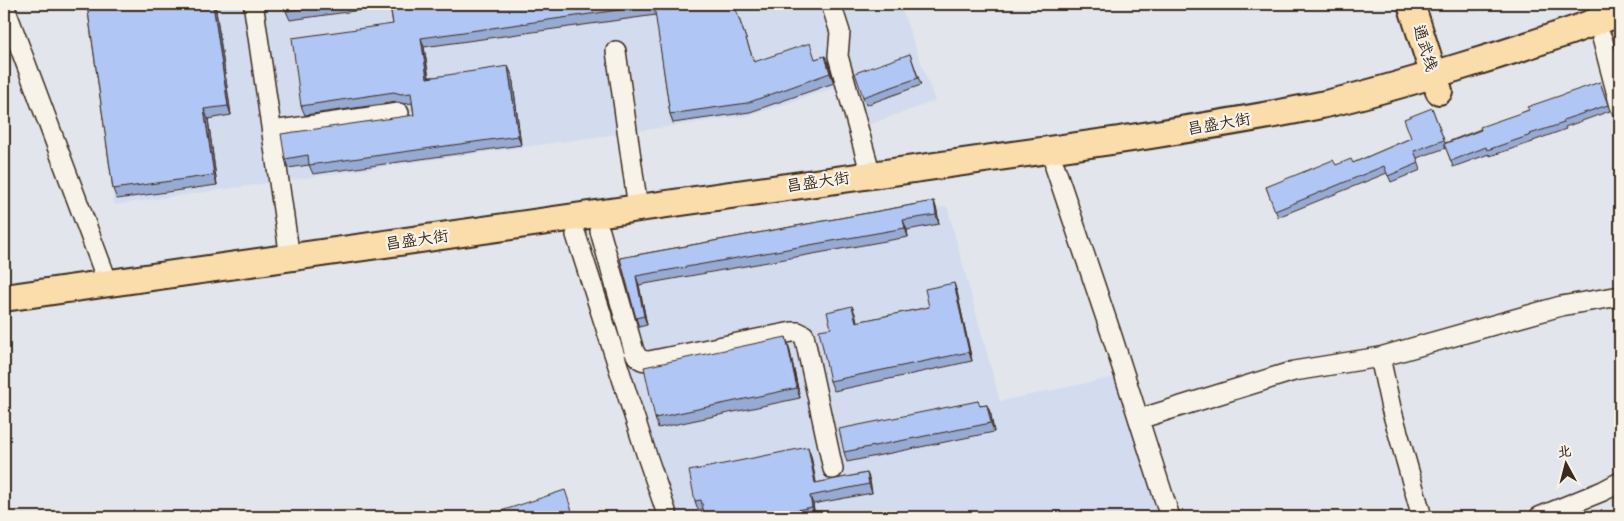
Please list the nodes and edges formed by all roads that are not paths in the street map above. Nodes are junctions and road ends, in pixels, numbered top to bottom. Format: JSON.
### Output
{"nodes":[{"id":1,"x":831,"y":4,"type":"edge"},
{"id":2,"x":1411,"y":4,"type":"edge"},
{"id":3,"x":4,"y":5,"type":"edge"},
{"id":4,"x":254,"y":9,"type":"dead end"},
{"id":5,"x":1620,"y":13,"type":"edge"},
{"id":6,"x":1611,"y":35,"type":"edge"},
{"id":7,"x":616,"y":51,"type":"dead end"},
{"id":8,"x":1436,"y":83,"type":"junction"},
{"id":9,"x":1620,"y":106,"type":"edge"},
{"id":10,"x":399,"y":113,"type":"dead end"},
{"id":11,"x":272,"y":131,"type":"junction"},
{"id":12,"x":1055,"y":167,"type":"junction"},
{"id":13,"x":871,"y":175,"type":"junction"},
{"id":14,"x":638,"y":208,"type":"junction"},
{"id":15,"x":588,"y":233,"type":"junction"},
{"id":16,"x":290,"y":258,"type":"junction"},
{"id":17,"x":108,"y":283,"type":"junction"},
{"id":18,"x":1620,"y":296,"type":"edge"},
{"id":19,"x":4,"y":298,"type":"edge"},
{"id":20,"x":4,"y":316,"type":"edge"},
{"id":21,"x":1380,"y":357,"type":"junction"},
{"id":22,"x":1139,"y":419,"type":"junction"},
{"id":23,"x":833,"y":469,"type":"dead end"},
{"id":24,"x":1620,"y":482,"type":"edge"},
{"id":25,"x":668,"y":516,"type":"edge"},
{"id":26,"x":1170,"y":517,"type":"edge"},
{"id":27,"x":1422,"y":517,"type":"edge"},
{"id":28,"x":1539,"y":517,"type":"edge"}],
"edges":[{"from":1,"to":13,"type":"street"},
{"from":2,"to":8,"type":"highway","name":"通武线"},
{"from":3,"to":17,"type":"street"},
{"from":4,"to":11,"type":"street"},
{"from":5,"to":8,"type":"highway","name":"昌盛大街"},
{"from":6,"to":8,"type":"highway","name":"昌盛大街"},
{"from":6,"to":9,"type":"street"},
{"from":7,"to":14,"type":"street"},
{"from":8,"to":12,"type":"highway","name":"昌盛大街"},
{"from":8,"to":13,"type":"highway","name":"昌盛大街"},
{"from":10,"to":11,"type":"street"},
{"from":11,"to":16,"type":"street"},
{"from":12,"to":15,"type":"highway","name":"昌盛大街"},
{"from":12,"to":22,"type":"street"},
{"from":13,"to":14,"type":"highway","name":"昌盛大街"},
{"from":14,"to":16,"type":"highway","name":"昌盛大街"},
{"from":15,"to":20,"type":"highway","name":"昌盛大街"},
{"from":15,"to":23,"type":"street"},
{"from":15,"to":25,"type":"street"},
{"from":16,"to":17,"type":"highway","name":"昌盛大街"},
{"from":17,"to":19,"type":"highway","name":"昌盛大街"},
{"from":18,"to":21,"type":"street"},
{"from":21,"to":22,"type":"street"},
{"from":21,"to":27,"type":"street"},
{"from":22,"to":26,"type":"street"},
{"from":24,"to":28,"type":"street"}]}
